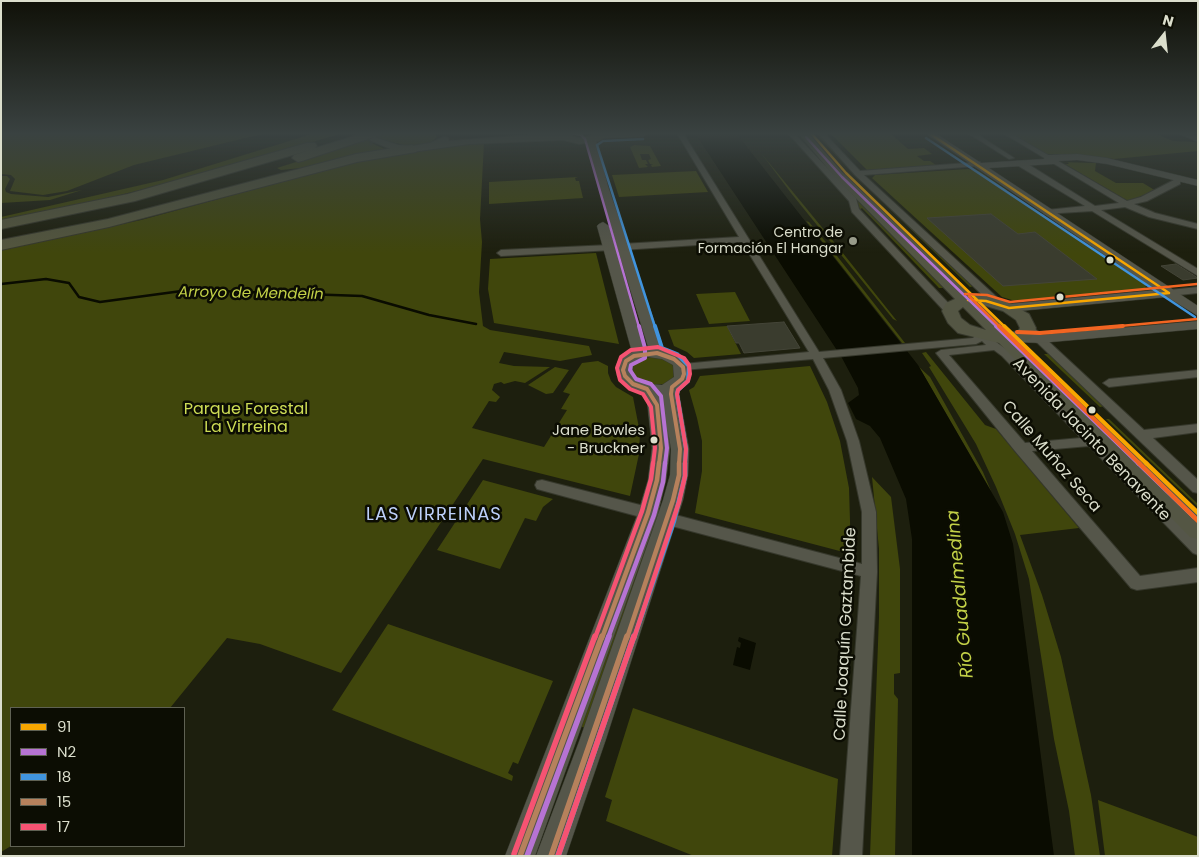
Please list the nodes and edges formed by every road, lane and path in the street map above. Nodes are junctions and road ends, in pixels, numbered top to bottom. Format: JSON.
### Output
{"nodes":[{"id":1,"x":179,"y":173,"type":"edge"},
{"id":2,"x":220,"y":173,"type":"edge"},
{"id":3,"x":248,"y":173,"type":"edge"},
{"id":4,"x":300,"y":173,"type":"edge"},
{"id":5,"x":594,"y":173,"type":"edge"},
{"id":6,"x":705,"y":173,"type":"edge"},
{"id":7,"x":827,"y":173,"type":"edge"},
{"id":8,"x":837,"y":173,"type":"edge"},
{"id":9,"x":846,"y":173,"type":"edge"},
{"id":10,"x":858,"y":173,"type":"edge"},
{"id":11,"x":988,"y":173,"type":"edge"},
{"id":12,"x":1036,"y":173,"type":"edge"},
{"id":13,"x":1074,"y":173,"type":"edge"},
{"id":14,"x":1155,"y":173,"type":"edge"},
{"id":15,"x":1177,"y":182,"type":"dead end"},
{"id":16,"x":1198,"y":183,"type":"edge"},
{"id":17,"x":1126,"y":204,"type":"junction"},
{"id":18,"x":1093,"y":208,"type":"junction"},
{"id":19,"x":1047,"y":212,"type":"junction"},
{"id":20,"x":1,"y":214,"type":"edge"},
{"id":21,"x":1,"y":225,"type":"edge"},
{"id":22,"x":1198,"y":227,"type":"edge"},
{"id":23,"x":1,"y":233,"type":"edge"},
{"id":24,"x":745,"y":239,"type":"junction"},
{"id":25,"x":1,"y":245,"type":"edge"},
{"id":26,"x":616,"y":247,"type":"junction"},
{"id":27,"x":501,"y":254,"type":"dead end"},
{"id":28,"x":1198,"y":273,"type":"edge"},
{"id":29,"x":1198,"y":290,"type":"edge"},
{"id":30,"x":1169,"y":293,"type":"junction"},
{"id":31,"x":971,"y":300,"type":"junction"},
{"id":32,"x":1003,"y":305,"type":"junction"},
{"id":33,"x":950,"y":311,"type":"junction"},
{"id":34,"x":1197,"y":322,"type":"edge"},
{"id":35,"x":981,"y":336,"type":"junction"},
{"id":36,"x":1017,"y":338,"type":"junction"},
{"id":37,"x":657,"y":353,"type":"junction"},
{"id":38,"x":640,"y":354,"type":"junction"},
{"id":39,"x":821,"y":355,"type":"junction"},
{"id":40,"x":684,"y":367,"type":"junction"},
{"id":41,"x":1198,"y":373,"type":"edge"},
{"id":42,"x":1109,"y":383,"type":"dead end"},
{"id":43,"x":672,"y":387,"type":"junction"},
{"id":44,"x":648,"y":389,"type":"junction"},
{"id":45,"x":1198,"y":428,"type":"edge"},
{"id":46,"x":1141,"y":435,"type":"junction"},
{"id":47,"x":1092,"y":441,"type":"junction"},
{"id":48,"x":1020,"y":448,"type":"junction"},
{"id":49,"x":542,"y":485,"type":"dead end"},
{"id":50,"x":1198,"y":488,"type":"edge"},
{"id":51,"x":1198,"y":513,"type":"edge"},
{"id":52,"x":658,"y":516,"type":"junction"},
{"id":53,"x":1198,"y":530,"type":"edge"},
{"id":54,"x":1198,"y":549,"type":"edge"},
{"id":55,"x":869,"y":572,"type":"junction"},
{"id":56,"x":1198,"y":575,"type":"edge"},
{"id":57,"x":520,"y":856,"type":"edge"},
{"id":58,"x":550,"y":856,"type":"edge"},
{"id":59,"x":851,"y":856,"type":"edge"}],
"edges":[{"from":1,"to":20,"type":"highway"},
{"from":2,"to":21,"type":"highway"},
{"from":3,"to":23,"type":"highway"},
{"from":4,"to":25,"type":"highway"},
{"from":5,"to":26,"type":"main road"},
{"from":6,"to":24,"type":"street","name":"Calle Joaquín Gaztambide"},
{"from":7,"to":33,"type":"street"},
{"from":8,"to":31,"type":"main road","name":"Avenida Jacinto Benavente"},
{"from":9,"to":31,"type":"main road","name":"Avenida Jacinto Benavente"},
{"from":10,"to":32,"type":"street"},
{"from":11,"to":19,"type":"main road"},
{"from":12,"to":18,"type":"street"},
{"from":13,"to":17,"type":"street"},
{"from":14,"to":16,"type":"main road"},
{"from":15,"to":17,"type":"street"},
{"from":17,"to":18,"type":"street"},
{"from":17,"to":22,"type":"street"},
{"from":18,"to":19,"type":"street"},
{"from":18,"to":28,"type":"street"},
{"from":19,"to":30,"type":"main road"},
{"from":24,"to":26,"type":"street"},
{"from":24,"to":39,"type":"street","name":"Calle Joaquín Gaztambide"},
{"from":26,"to":27,"type":"street"},
{"from":26,"to":37,"type":"main road"},
{"from":26,"to":38,"type":"main road"},
{"from":29,"to":30,"type":"street"},
{"from":30,"to":32,"type":"main road"},
{"from":30,"to":34,"type":"main road"},
{"from":31,"to":32,"type":"main road"},
{"from":31,"to":33,"type":"main road"},
{"from":31,"to":36,"type":"main road","name":"Avenida Jacinto Benavente"},
{"from":32,"to":36,"type":"main road"},
{"from":33,"to":35,"type":"main road"},
{"from":34,"to":36,"type":"main road"},
{"from":35,"to":36,"type":"main road"},
{"from":35,"to":39,"type":"street"},
{"from":36,"to":46,"type":"street","name":"Avenida Jacinto Benavente"},
{"from":36,"to":47,"type":"street","name":"Avenida Jacinto Benavente"},
{"from":36,"to":48,"type":"street","name":"Calle Muñoz Seca"},
{"from":36,"to":51,"type":"main road","name":"Avenida Jacinto Benavente"},
{"from":36,"to":53,"type":"main road","name":"Avenida Jacinto Benavente"},
{"from":37,"to":38,"type":"main road"},
{"from":37,"to":40,"type":"main road"},
{"from":38,"to":44,"type":"main road"},
{"from":39,"to":40,"type":"street"},
{"from":39,"to":55,"type":"street","name":"Calle Joaquín Gaztambide"},
{"from":40,"to":43,"type":"main road"},
{"from":41,"to":42,"type":"street"},
{"from":43,"to":44,"type":"main road"},
{"from":43,"to":52,"type":"main road"},
{"from":44,"to":52,"type":"main road"},
{"from":45,"to":46,"type":"street"},
{"from":46,"to":50,"type":"street","name":"Avenida Jacinto Benavente"},
{"from":47,"to":48,"type":"street"},
{"from":47,"to":54,"type":"street","name":"Avenida Jacinto Benavente"},
{"from":48,"to":56,"type":"street","name":"Calle Muñoz Seca"},
{"from":49,"to":52,"type":"street"},
{"from":52,"to":55,"type":"street"},
{"from":52,"to":57,"type":"main road"},
{"from":52,"to":58,"type":"main road"},
{"from":55,"to":59,"type":"street","name":"Calle Joaquín Gaztambide"}]}
